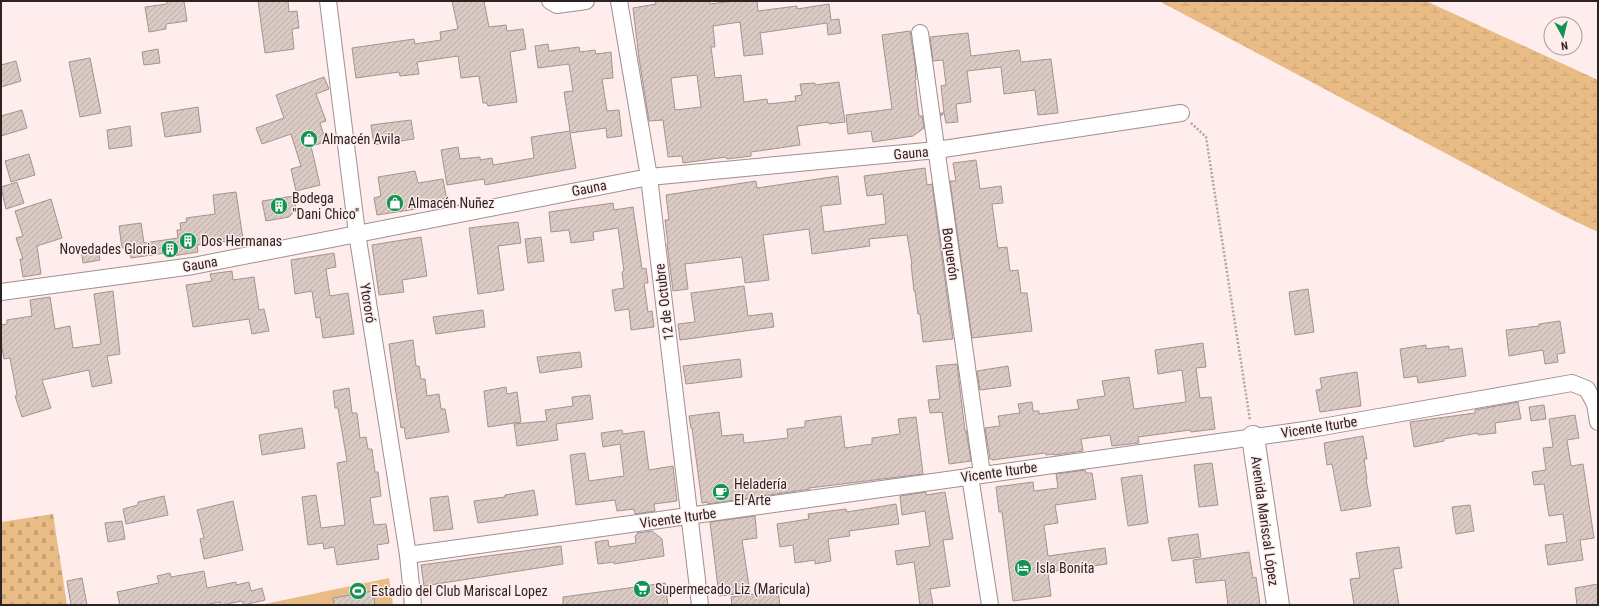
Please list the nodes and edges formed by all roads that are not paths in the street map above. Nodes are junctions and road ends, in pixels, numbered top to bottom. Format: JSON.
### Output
{"nodes":[{"id":1,"x":328,"y":1,"type":"edge"},
{"id":2,"x":586,"y":1,"type":"edge"},
{"id":3,"x":619,"y":1,"type":"edge"},
{"id":4,"x":554,"y":3,"type":"edge"},
{"id":5,"x":920,"y":33,"type":"dead end"},
{"id":6,"x":1181,"y":113,"type":"road end"},
{"id":7,"x":937,"y":150,"type":"junction"},
{"id":8,"x":649,"y":177,"type":"junction"},
{"id":9,"x":358,"y":233,"type":"junction"},
{"id":10,"x":1,"y":290,"type":"edge"},
{"id":11,"x":1598,"y":422,"type":"edge"},
{"id":12,"x":1253,"y":437,"type":"junction"},
{"id":13,"x":976,"y":475,"type":"junction"},
{"id":14,"x":690,"y":516,"type":"junction"},
{"id":15,"x":408,"y":555,"type":"junction"},
{"id":16,"x":413,"y":605,"type":"edge"},
{"id":17,"x":700,"y":605,"type":"edge"},
{"id":18,"x":990,"y":605,"type":"edge"},
{"id":19,"x":1278,"y":605,"type":"edge"}],
"edges":[{"from":1,"to":9,"type":"street","name":"Ytororó"},
{"from":2,"to":4,"type":"street"},
{"from":3,"to":8,"type":"street","name":"12 de Octubre"},
{"from":5,"to":7,"type":"street","name":"Boquerón"},
{"from":6,"to":7,"type":"street","name":"Gauna"},
{"from":7,"to":8,"type":"street","name":"Gauna"},
{"from":7,"to":13,"type":"street","name":"Boquerón"},
{"from":8,"to":9,"type":"street","name":"Gauna"},
{"from":8,"to":14,"type":"street","name":"12 de Octubre"},
{"from":9,"to":10,"type":"street","name":"Gauna"},
{"from":9,"to":15,"type":"street","name":"Ytororó"},
{"from":11,"to":12,"type":"street","name":"Vicente Iturbe"},
{"from":12,"to":13,"type":"street","name":"Vicente Iturbe"},
{"from":12,"to":19,"type":"street","name":"Avenida Mariscal López"},
{"from":13,"to":14,"type":"street","name":"Vicente Iturbe"},
{"from":13,"to":18,"type":"street","name":"Boquerón"},
{"from":14,"to":15,"type":"street","name":"Vicente Iturbe"},
{"from":14,"to":17,"type":"street","name":"12 de Octubre"},
{"from":15,"to":16,"type":"street","name":"Ytororó"}]}
